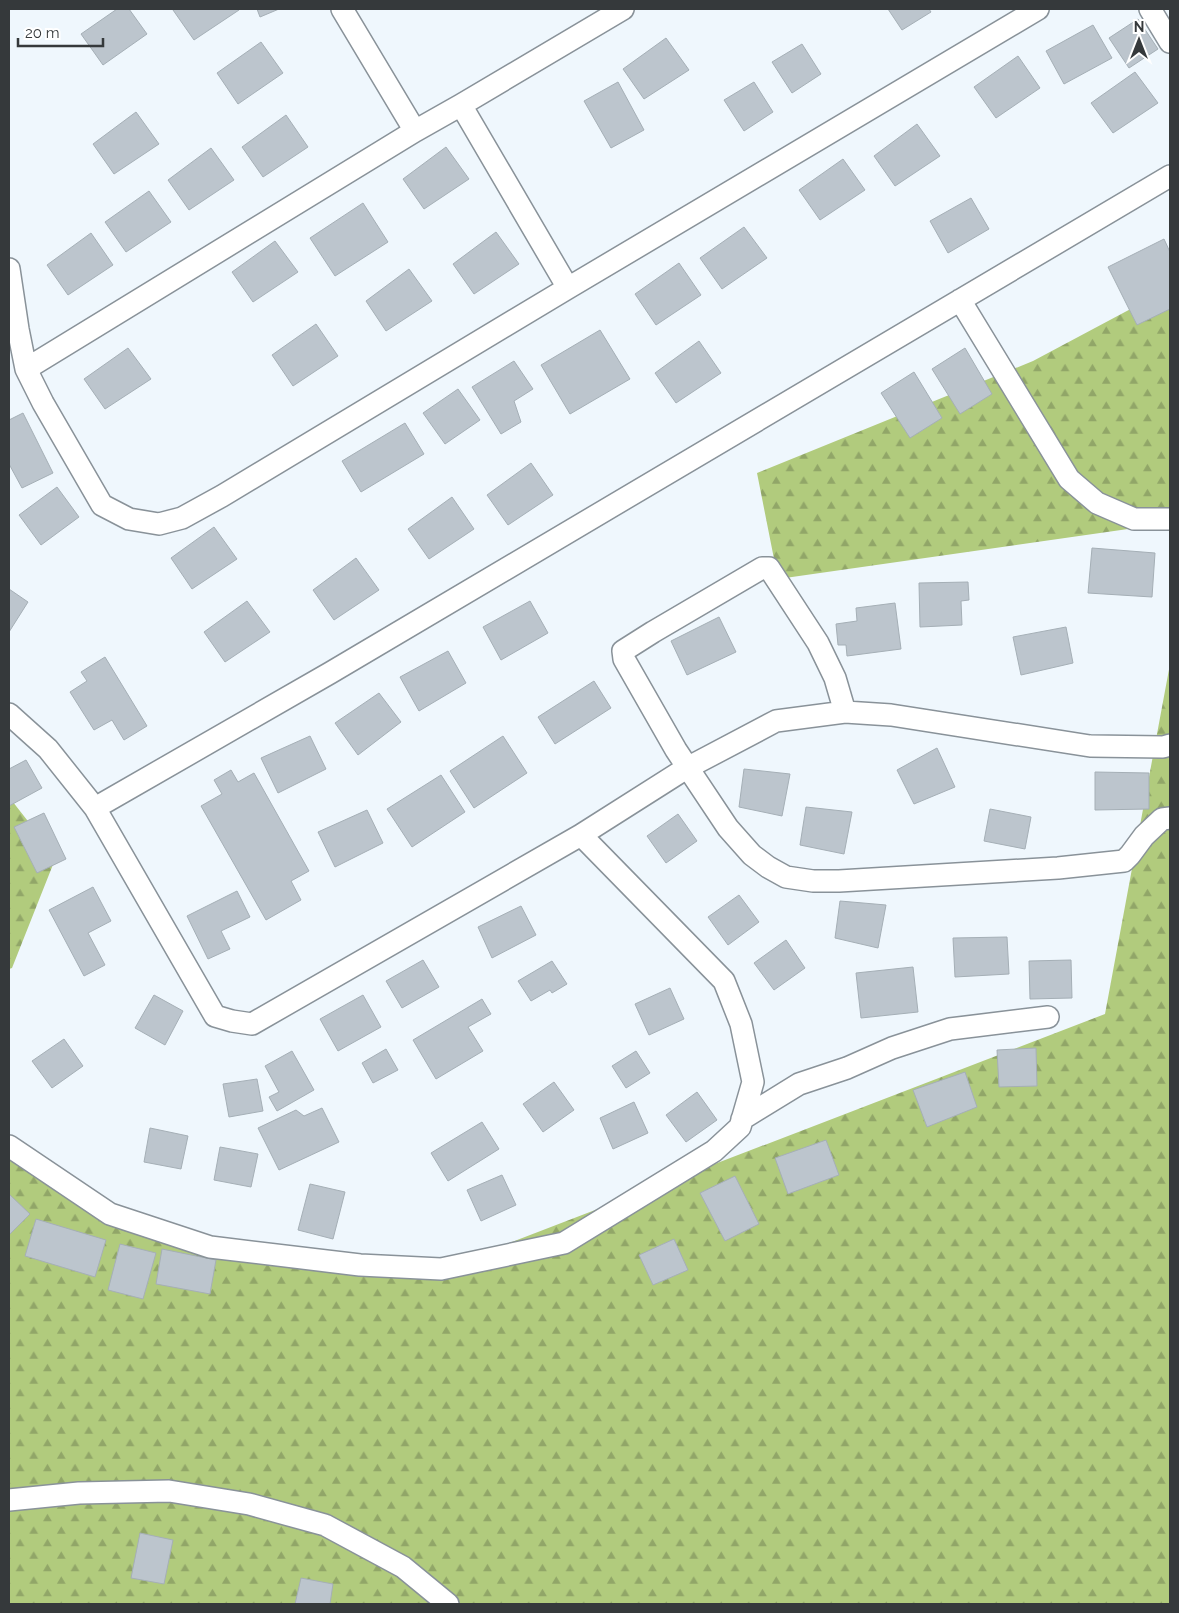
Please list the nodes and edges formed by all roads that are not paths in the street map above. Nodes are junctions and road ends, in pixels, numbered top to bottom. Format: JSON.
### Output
{"nodes":[{"id":1,"x":342,"y":9,"type":"edge"},
{"id":2,"x":623,"y":9,"type":"edge"},
{"id":3,"x":1038,"y":9,"type":"edge"},
{"id":4,"x":1150,"y":9,"type":"edge"},
{"id":5,"x":1170,"y":42,"type":"edge"},
{"id":6,"x":461,"y":106,"type":"junction"},
{"id":7,"x":415,"y":131,"type":"junction"},
{"id":8,"x":1170,"y":176,"type":"edge"},
{"id":9,"x":9,"y":268,"type":"edge"},
{"id":10,"x":568,"y":288,"type":"junction"},
{"id":11,"x":960,"y":300,"type":"junction"},
{"id":12,"x":26,"y":369,"type":"junction"},
{"id":13,"x":1170,"y":519,"type":"edge"},
{"id":14,"x":845,"y":712,"type":"junction"},
{"id":15,"x":9,"y":714,"type":"edge"},
{"id":16,"x":1170,"y":745,"type":"edge"},
{"id":17,"x":689,"y":767,"type":"junction"},
{"id":18,"x":94,"y":808,"type":"junction"},
{"id":19,"x":1170,"y":818,"type":"edge"},
{"id":20,"x":581,"y":835,"type":"junction"},
{"id":21,"x":1048,"y":1018,"type":"dead end"},
{"id":22,"x":742,"y":1119,"type":"junction"},
{"id":23,"x":9,"y":1146,"type":"edge"},
{"id":24,"x":9,"y":1500,"type":"edge"},
{"id":25,"x":448,"y":1604,"type":"edge"}],
"edges":[{"from":1,"to":7,"type":"street"},
{"from":2,"to":6,"type":"street"},
{"from":3,"to":10,"type":"street"},
{"from":4,"to":5,"type":"street"},
{"from":6,"to":7,"type":"street"},
{"from":6,"to":10,"type":"street"},
{"from":7,"to":12,"type":"street"},
{"from":8,"to":11,"type":"street"},
{"from":9,"to":12,"type":"street"},
{"from":10,"to":12,"type":"street"},
{"from":11,"to":13,"type":"street"},
{"from":11,"to":18,"type":"street"},
{"from":14,"to":16,"type":"street"},
{"from":14,"to":17,"type":"street"},
{"from":14,"to":17,"type":"street"},
{"from":15,"to":18,"type":"street"},
{"from":17,"to":19,"type":"street"},
{"from":17,"to":20,"type":"street"},
{"from":18,"to":20,"type":"street"},
{"from":20,"to":22,"type":"street"},
{"from":21,"to":22,"type":"street"},
{"from":22,"to":23,"type":"street"},
{"from":24,"to":25,"type":"street"}]}
